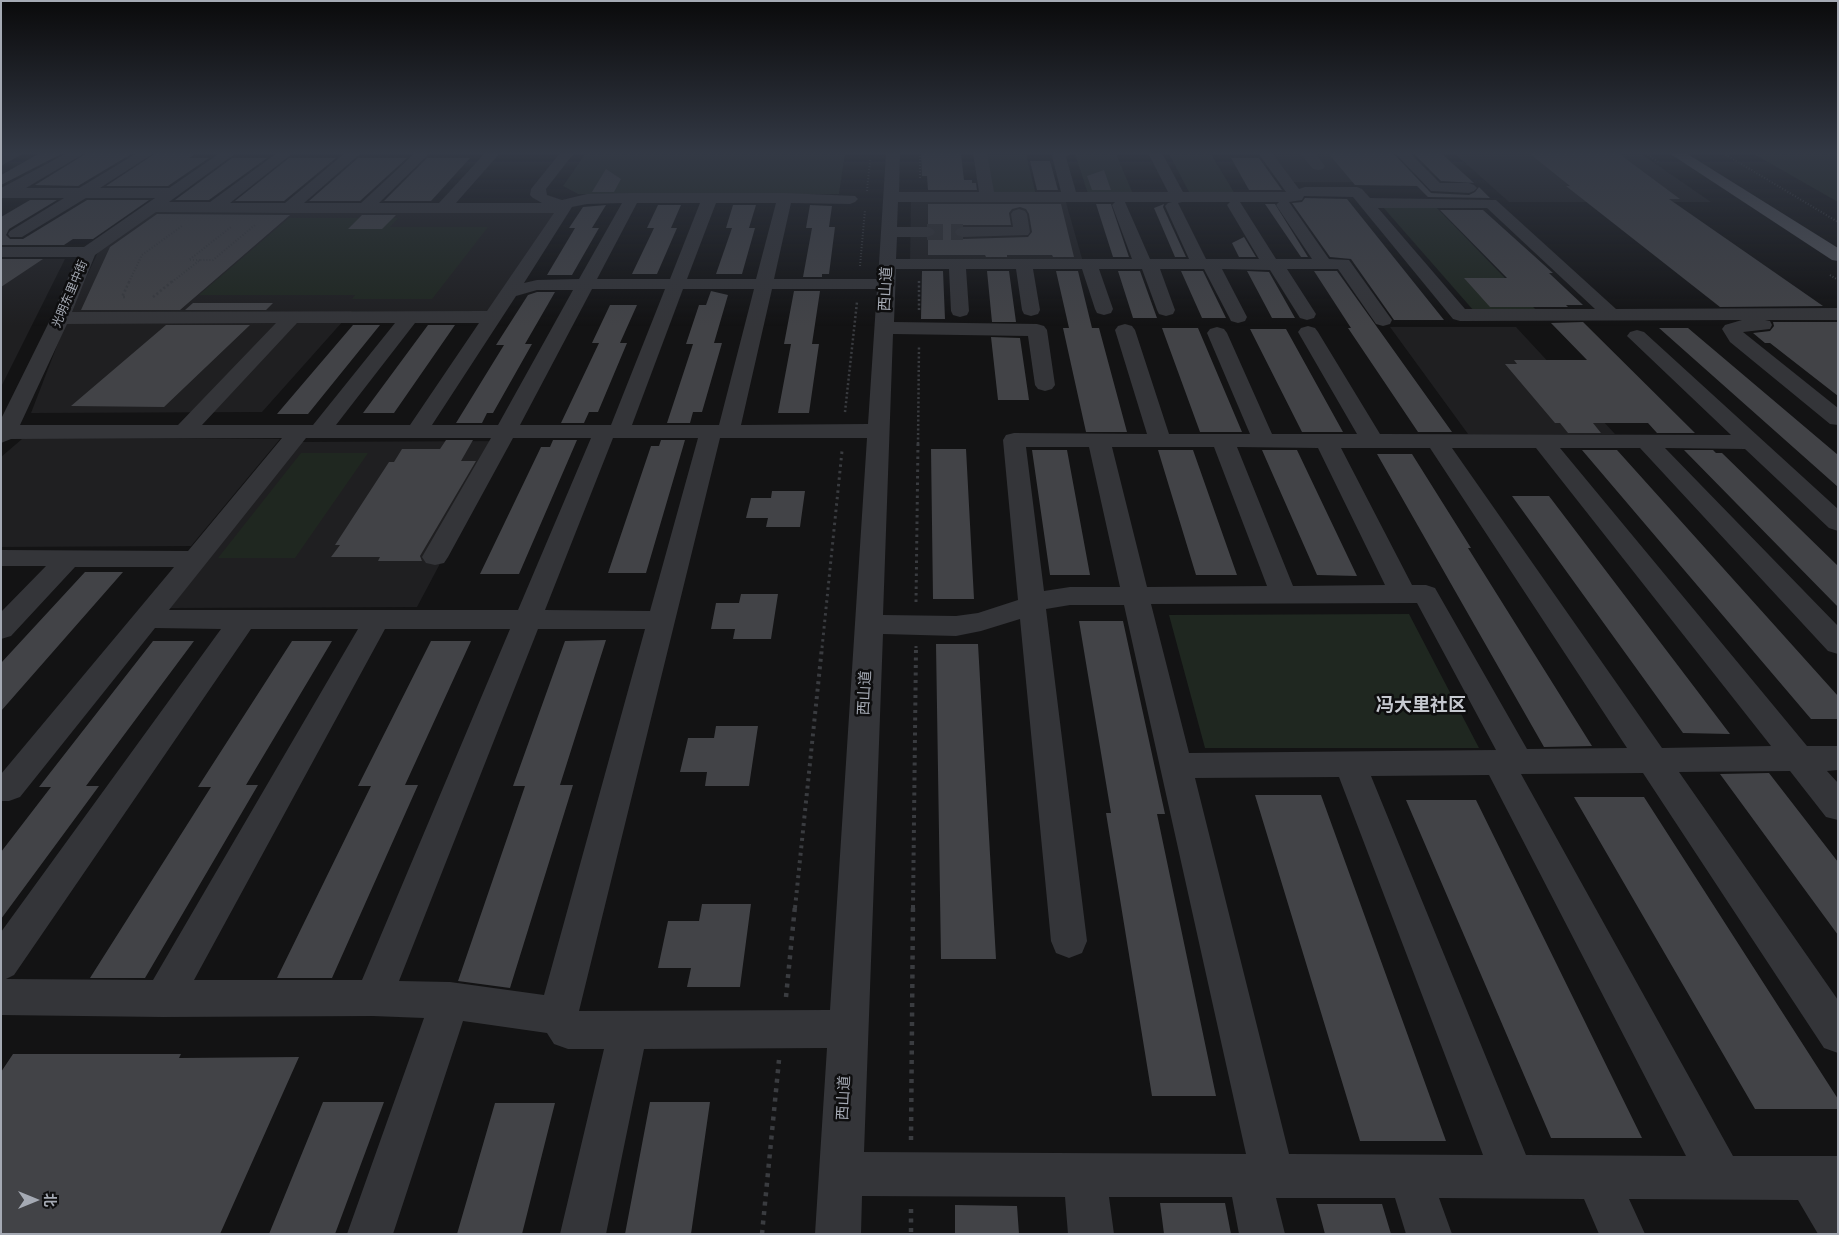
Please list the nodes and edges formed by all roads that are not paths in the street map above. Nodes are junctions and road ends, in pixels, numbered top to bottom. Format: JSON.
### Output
{"nodes":[{"id":1,"x":54,"y":211,"type":"edge"},
{"id":2,"x":147,"y":211,"type":"edge"},
{"id":3,"x":561,"y":211,"type":"edge"},
{"id":4,"x":625,"y":211,"type":"edge"},
{"id":5,"x":705,"y":211,"type":"edge"},
{"id":6,"x":782,"y":211,"type":"edge"},
{"id":7,"x":878,"y":211,"type":"edge"},
{"id":8,"x":1122,"y":211,"type":"edge"},
{"id":9,"x":1180,"y":211,"type":"edge"},
{"id":10,"x":1239,"y":211,"type":"edge"},
{"id":11,"x":1289,"y":211,"type":"edge"},
{"id":12,"x":1372,"y":211,"type":"edge"},
{"id":13,"x":1499,"y":211,"type":"edge"},
{"id":14,"x":1767,"y":211,"type":"edge"},
{"id":15,"x":1019,"y":214,"type":"dead end"},
{"id":16,"x":980,"y":215,"type":"dead end"},
{"id":17,"x":889,"y":232,"type":"junction"},
{"id":18,"x":927,"y":232,"type":"tunnel mouth"},
{"id":19,"x":963,"y":232,"type":"tunnel mouth"},
{"id":20,"x":982,"y":232,"type":"junction"},
{"id":21,"x":16,"y":234,"type":"dead end"},
{"id":22,"x":1,"y":252,"type":"edge"},
{"id":23,"x":88,"y":252,"type":"junction"},
{"id":24,"x":1838,"y":256,"type":"edge"},
{"id":25,"x":957,"y":264,"type":"junction"},
{"id":26,"x":1089,"y":264,"type":"junction"},
{"id":27,"x":1146,"y":264,"type":"junction"},
{"id":28,"x":1205,"y":264,"type":"junction"},
{"id":29,"x":1273,"y":264,"type":"junction"},
{"id":30,"x":1325,"y":264,"type":"junction"},
{"id":31,"x":1024,"y":265,"type":"junction"},
{"id":32,"x":877,"y":277,"type":"junction"},
{"id":33,"x":677,"y":283,"type":"junction"},
{"id":34,"x":764,"y":283,"type":"junction"},
{"id":35,"x":586,"y":284,"type":"junction"},
{"id":36,"x":510,"y":292,"type":"junction"},
{"id":37,"x":1104,"y":309,"type":"dead end"},
{"id":38,"x":1031,"y":310,"type":"dead end"},
{"id":39,"x":1166,"y":310,"type":"dead end"},
{"id":40,"x":960,"y":311,"type":"dead end"},
{"id":41,"x":1611,"y":314,"type":"junction"},
{"id":42,"x":1838,"y":314,"type":"edge"},
{"id":43,"x":1238,"y":317,"type":"dead end"},
{"id":44,"x":60,"y":318,"type":"junction"},
{"id":45,"x":292,"y":318,"type":"junction"},
{"id":46,"x":409,"y":318,"type":"junction"},
{"id":47,"x":493,"y":318,"type":"junction"},
{"id":48,"x":1383,"y":320,"type":"dead end"},
{"id":49,"x":1838,"y":325,"type":"edge"},
{"id":50,"x":884,"y":328,"type":"junction"},
{"id":51,"x":1125,"y":330,"type":"dead end"},
{"id":52,"x":1217,"y":334,"type":"dead end"},
{"id":53,"x":1637,"y":336,"type":"dead end"},
{"id":54,"x":1045,"y":385,"type":"dead end"},
{"id":55,"x":1838,"y":420,"type":"edge"},
{"id":56,"x":417,"y":431,"type":"junction"},
{"id":57,"x":506,"y":431,"type":"junction"},
{"id":58,"x":612,"y":431,"type":"junction"},
{"id":59,"x":720,"y":431,"type":"junction"},
{"id":60,"x":878,"y":431,"type":"junction"},
{"id":61,"x":184,"y":432,"type":"junction"},
{"id":62,"x":309,"y":432,"type":"junction"},
{"id":63,"x":4,"y":434,"type":"edge"},
{"id":64,"x":1099,"y":441,"type":"junction"},
{"id":65,"x":1160,"y":441,"type":"junction"},
{"id":66,"x":1224,"y":441,"type":"junction"},
{"id":67,"x":1264,"y":441,"type":"junction"},
{"id":68,"x":1326,"y":442,"type":"junction"},
{"id":69,"x":1373,"y":442,"type":"junction"},
{"id":70,"x":1437,"y":442,"type":"junction"},
{"id":71,"x":1543,"y":442,"type":"junction"},
{"id":72,"x":1647,"y":442,"type":"junction"},
{"id":73,"x":1751,"y":442,"type":"junction"},
{"id":74,"x":1838,"y":523,"type":"edge"},
{"id":75,"x":435,"y":557,"type":"dead end"},
{"id":76,"x":1,"y":558,"type":"edge"},
{"id":77,"x":69,"y":558,"type":"junction"},
{"id":78,"x":195,"y":559,"type":"junction"},
{"id":79,"x":1134,"y":594,"type":"junction"},
{"id":80,"x":1284,"y":594,"type":"junction"},
{"id":81,"x":1403,"y":594,"type":"junction"},
{"id":82,"x":1032,"y":604,"type":"junction"},
{"id":83,"x":146,"y":620,"type":"junction"},
{"id":84,"x":243,"y":620,"type":"junction"},
{"id":85,"x":377,"y":620,"type":"junction"},
{"id":86,"x":527,"y":620,"type":"junction"},
{"id":87,"x":661,"y":620,"type":"junction"},
{"id":88,"x":868,"y":624,"type":"junction"},
{"id":89,"x":1,"y":629,"type":"edge"},
{"id":90,"x":1838,"y":644,"type":"edge"},
{"id":91,"x":1838,"y":758,"type":"edge"},
{"id":92,"x":1798,"y":759,"type":"junction"},
{"id":93,"x":1652,"y":761,"type":"junction"},
{"id":94,"x":1508,"y":762,"type":"junction"},
{"id":95,"x":1350,"y":764,"type":"junction"},
{"id":96,"x":1176,"y":766,"type":"junction"},
{"id":97,"x":1,"y":788,"type":"edge"},
{"id":98,"x":1838,"y":807,"type":"edge"},
{"id":99,"x":1069,"y":941,"type":"dead end"},
{"id":100,"x":1,"y":963,"type":"edge"},
{"id":101,"x":1,"y":996,"type":"edge"},
{"id":102,"x":373,"y":998,"type":"junction"},
{"id":103,"x":164,"y":999,"type":"junction"},
{"id":104,"x":450,"y":1001,"type":"junction"},
{"id":105,"x":558,"y":1016,"type":"junction"},
{"id":106,"x":847,"y":1029,"type":"junction"},
{"id":107,"x":628,"y":1030,"type":"junction"},
{"id":108,"x":1838,"y":1034,"type":"edge"},
{"id":109,"x":840,"y":1174,"type":"junction"},
{"id":110,"x":1085,"y":1174,"type":"junction"},
{"id":111,"x":1261,"y":1175,"type":"junction"},
{"id":112,"x":1410,"y":1176,"type":"junction"},
{"id":113,"x":1513,"y":1176,"type":"junction"},
{"id":114,"x":1597,"y":1177,"type":"junction"},
{"id":115,"x":1721,"y":1177,"type":"junction"},
{"id":116,"x":1824,"y":1178,"type":"edge"},
{"id":117,"x":1838,"y":1224,"type":"edge"},
{"id":118,"x":370,"y":1234,"type":"edge"},
{"id":119,"x":584,"y":1234,"type":"edge"},
{"id":120,"x":838,"y":1234,"type":"edge"},
{"id":121,"x":1091,"y":1234,"type":"edge"},
{"id":122,"x":1262,"y":1234,"type":"edge"},
{"id":123,"x":1429,"y":1234,"type":"edge"},
{"id":124,"x":1622,"y":1234,"type":"edge"}],
"edges":[{"from":1,"to":21,"type":"street"},
{"from":2,"to":23,"type":"street","name":"光明东里中街"},
{"from":3,"to":36,"type":"street"},
{"from":4,"to":35,"type":"street"},
{"from":5,"to":33,"type":"street"},
{"from":6,"to":34,"type":"street"},
{"from":7,"to":17,"type":"street","name":"西山道"},
{"from":8,"to":27,"type":"street"},
{"from":9,"to":28,"type":"street"},
{"from":10,"to":29,"type":"street"},
{"from":11,"to":30,"type":"street"},
{"from":12,"to":41,"type":"street"},
{"from":13,"to":41,"type":"street"},
{"from":14,"to":24,"type":"main road"},
{"from":15,"to":20,"type":"street"},
{"from":16,"to":20,"type":"street"},
{"from":17,"to":18,"type":"street"},
{"from":17,"to":32,"type":"street","name":"西山道"},
{"from":19,"to":20,"type":"street"},
{"from":22,"to":23,"type":"street"},
{"from":23,"to":44,"type":"street","name":"光明东里中街"},
{"from":25,"to":31,"type":"street"},
{"from":25,"to":32,"type":"street"},
{"from":25,"to":40,"type":"street"},
{"from":26,"to":27,"type":"street"},
{"from":26,"to":31,"type":"street"},
{"from":26,"to":37,"type":"street"},
{"from":27,"to":28,"type":"street"},
{"from":27,"to":39,"type":"street"},
{"from":28,"to":29,"type":"street"},
{"from":28,"to":43,"type":"street"},
{"from":29,"to":30,"type":"street"},
{"from":29,"to":69,"type":"street"},
{"from":30,"to":48,"type":"street"},
{"from":31,"to":38,"type":"street"},
{"from":32,"to":34,"type":"street"},
{"from":32,"to":50,"type":"street","name":"西山道"},
{"from":33,"to":34,"type":"street"},
{"from":33,"to":35,"type":"street"},
{"from":33,"to":58,"type":"street"},
{"from":34,"to":59,"type":"street"},
{"from":35,"to":36,"type":"street"},
{"from":35,"to":57,"type":"street"},
{"from":36,"to":47,"type":"street"},
{"from":41,"to":42,"type":"street"},
{"from":44,"to":45,"type":"street"},
{"from":44,"to":63,"type":"street","name":"光明东里中街"},
{"from":45,"to":46,"type":"street"},
{"from":45,"to":61,"type":"street"},
{"from":46,"to":47,"type":"street"},
{"from":46,"to":62,"type":"street"},
{"from":47,"to":56,"type":"street"},
{"from":49,"to":55,"type":"street"},
{"from":50,"to":54,"type":"street"},
{"from":50,"to":60,"type":"street","name":"西山道"},
{"from":51,"to":65,"type":"street"},
{"from":52,"to":67,"type":"street"},
{"from":53,"to":73,"type":"street"},
{"from":56,"to":57,"type":"street"},
{"from":56,"to":62,"type":"street"},
{"from":57,"to":58,"type":"street"},
{"from":57,"to":75,"type":"street"},
{"from":58,"to":59,"type":"street"},
{"from":58,"to":86,"type":"street"},
{"from":59,"to":60,"type":"street"},
{"from":59,"to":87,"type":"street"},
{"from":60,"to":88,"type":"street","name":"西山道"},
{"from":61,"to":62,"type":"street"},
{"from":61,"to":63,"type":"street"},
{"from":62,"to":78,"type":"street"},
{"from":64,"to":65,"type":"street"},
{"from":64,"to":79,"type":"street"},
{"from":64,"to":82,"type":"street"},
{"from":65,"to":66,"type":"street"},
{"from":66,"to":67,"type":"street"},
{"from":66,"to":80,"type":"street"},
{"from":67,"to":68,"type":"street"},
{"from":68,"to":69,"type":"street"},
{"from":68,"to":81,"type":"street"},
{"from":69,"to":70,"type":"street"},
{"from":70,"to":71,"type":"street"},
{"from":70,"to":93,"type":"street"},
{"from":71,"to":72,"type":"street"},
{"from":71,"to":92,"type":"street"},
{"from":72,"to":73,"type":"street"},
{"from":72,"to":90,"type":"street"},
{"from":73,"to":74,"type":"street"},
{"from":76,"to":77,"type":"street"},
{"from":77,"to":78,"type":"street"},
{"from":77,"to":89,"type":"street"},
{"from":78,"to":83,"type":"street"},
{"from":79,"to":80,"type":"street"},
{"from":79,"to":82,"type":"street"},
{"from":79,"to":96,"type":"street"},
{"from":80,"to":81,"type":"street"},
{"from":81,"to":94,"type":"street"},
{"from":82,"to":88,"type":"street"},
{"from":82,"to":99,"type":"street"},
{"from":83,"to":84,"type":"street"},
{"from":83,"to":97,"type":"street"},
{"from":84,"to":85,"type":"street"},
{"from":84,"to":100,"type":"street"},
{"from":85,"to":86,"type":"street"},
{"from":85,"to":103,"type":"street"},
{"from":86,"to":87,"type":"street"},
{"from":86,"to":102,"type":"street"},
{"from":87,"to":105,"type":"street"},
{"from":88,"to":106,"type":"street","name":"西山道"},
{"from":91,"to":92,"type":"street"},
{"from":92,"to":93,"type":"street"},
{"from":92,"to":98,"type":"street"},
{"from":93,"to":94,"type":"street"},
{"from":93,"to":108,"type":"street"},
{"from":94,"to":95,"type":"street"},
{"from":94,"to":115,"type":"street"},
{"from":95,"to":96,"type":"street"},
{"from":95,"to":113,"type":"street"},
{"from":96,"to":111,"type":"street"},
{"from":101,"to":103,"type":"street"},
{"from":102,"to":103,"type":"street"},
{"from":102,"to":104,"type":"street"},
{"from":104,"to":105,"type":"street"},
{"from":104,"to":118,"type":"street"},
{"from":105,"to":107,"type":"street"},
{"from":106,"to":107,"type":"street"},
{"from":106,"to":109,"type":"street","name":"西山道"},
{"from":107,"to":119,"type":"street"},
{"from":109,"to":110,"type":"street"},
{"from":109,"to":120,"type":"street","name":"西山道"},
{"from":110,"to":111,"type":"street"},
{"from":110,"to":121,"type":"street"},
{"from":111,"to":112,"type":"street"},
{"from":111,"to":122,"type":"street"},
{"from":112,"to":113,"type":"street"},
{"from":112,"to":123,"type":"street"},
{"from":113,"to":114,"type":"street"},
{"from":114,"to":115,"type":"street"},
{"from":114,"to":124,"type":"street"},
{"from":115,"to":116,"type":"street"},
{"from":116,"to":117,"type":"street"}]}
